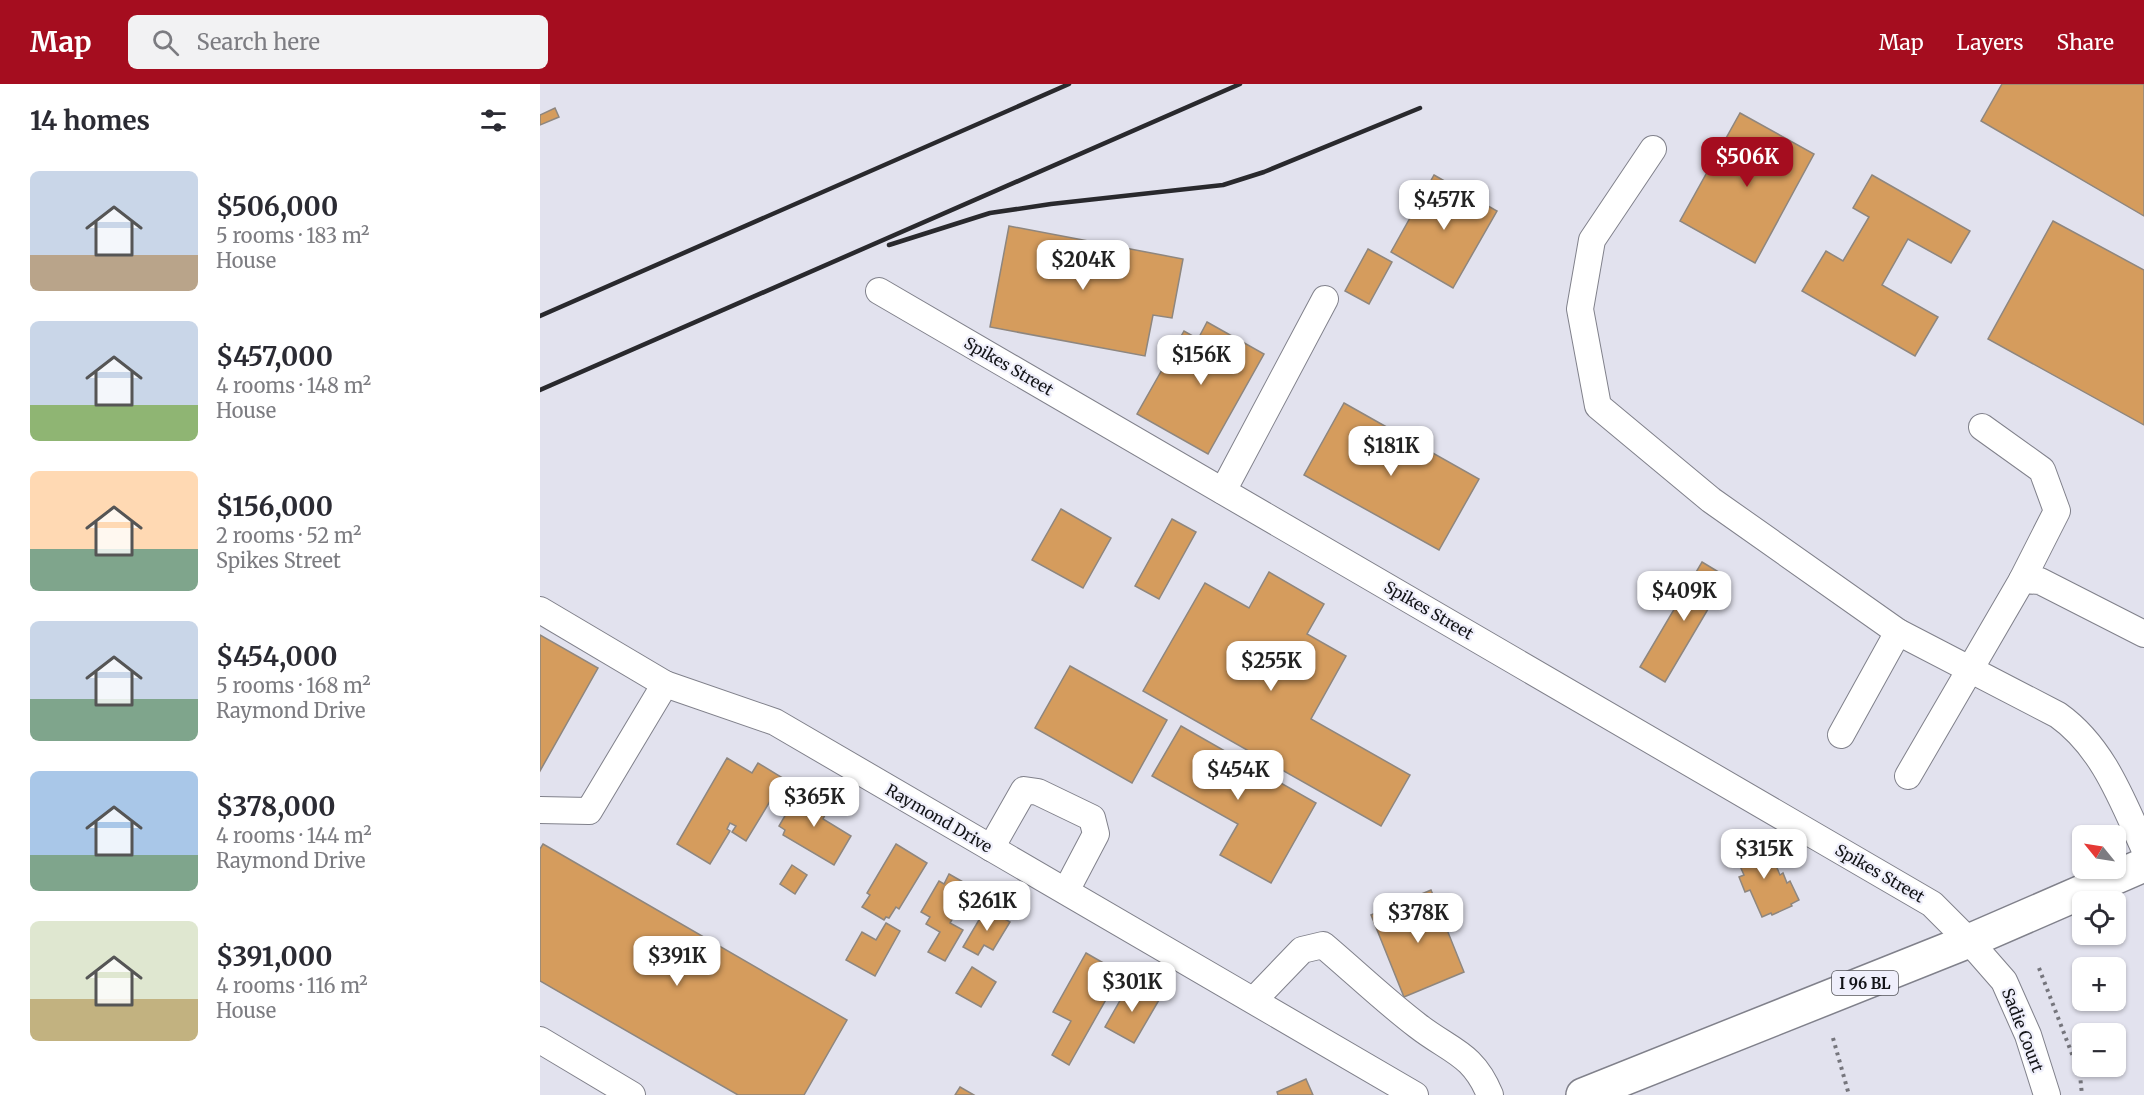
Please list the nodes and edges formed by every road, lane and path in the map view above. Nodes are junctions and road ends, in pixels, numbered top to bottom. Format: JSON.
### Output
{"nodes":[{"id":1,"x":1653,"y":148,"type":"dead end"},
{"id":2,"x":879,"y":291,"type":"dead end"},
{"id":3,"x":1325,"y":299,"type":"dead end"},
{"id":4,"x":1982,"y":427,"type":"dead end"},
{"id":5,"x":1223,"y":491,"type":"junction"},
{"id":6,"x":2022,"y":580,"type":"junction"},
{"id":7,"x":540,"y":610,"type":"edge"},
{"id":8,"x":1898,"y":632,"type":"junction"},
{"id":9,"x":2144,"y":634,"type":"edge"},
{"id":10,"x":1971,"y":670,"type":"junction"},
{"id":11,"x":665,"y":684,"type":"junction"},
{"id":12,"x":1841,"y":735,"type":"dead end"},
{"id":13,"x":1908,"y":776,"type":"dead end"},
{"id":14,"x":540,"y":810,"type":"edge"},
{"id":15,"x":991,"y":848,"type":"junction"},
{"id":16,"x":2144,"y":848,"type":"edge"},
{"id":17,"x":2144,"y":865,"type":"edge"},
{"id":18,"x":1066,"y":891,"type":"junction"},
{"id":19,"x":1970,"y":941,"type":"junction"},
{"id":20,"x":2039,"y":968,"type":"dead end"},
{"id":21,"x":1254,"y":1000,"type":"junction"},
{"id":22,"x":1833,"y":1038,"type":"dead end"},
{"id":23,"x":540,"y":1040,"type":"edge"},
{"id":24,"x":632,"y":1095,"type":"edge"},
{"id":25,"x":1415,"y":1095,"type":"edge"},
{"id":26,"x":1490,"y":1095,"type":"edge"},
{"id":27,"x":1583,"y":1095,"type":"edge"},
{"id":28,"x":1849,"y":1095,"type":"edge"},
{"id":29,"x":2047,"y":1095,"type":"edge"},
{"id":30,"x":2082,"y":1095,"type":"edge"}],
"edges":[{"from":1,"to":8,"type":"street"},
{"from":2,"to":5,"type":"street","name":"Spikes Street"},
{"from":3,"to":5,"type":"street"},
{"from":4,"to":6,"type":"street"},
{"from":5,"to":19,"type":"street","name":"Spikes Street"},
{"from":6,"to":9,"type":"street"},
{"from":6,"to":10,"type":"street"},
{"from":7,"to":11,"type":"street","name":"Raymond Drive"},
{"from":8,"to":10,"type":"street"},
{"from":8,"to":12,"type":"street"},
{"from":10,"to":13,"type":"street"},
{"from":10,"to":16,"type":"street"},
{"from":11,"to":14,"type":"street"},
{"from":11,"to":15,"type":"street","name":"Raymond Drive"},
{"from":15,"to":18,"type":"street","name":"Raymond Drive"},
{"from":15,"to":18,"type":"street"},
{"from":17,"to":19,"type":"main road","number":"I 96 BL"},
{"from":18,"to":21,"type":"street","name":"Raymond Drive"},
{"from":19,"to":27,"type":"main road","number":"I 96 BL"},
{"from":19,"to":29,"type":"street","name":"Sadie Court"},
{"from":20,"to":30,"type":"path"},
{"from":21,"to":25,"type":"street","name":"Raymond Drive"},
{"from":21,"to":26,"type":"street"},
{"from":22,"to":28,"type":"path"},
{"from":23,"to":24,"type":"street"}]}
